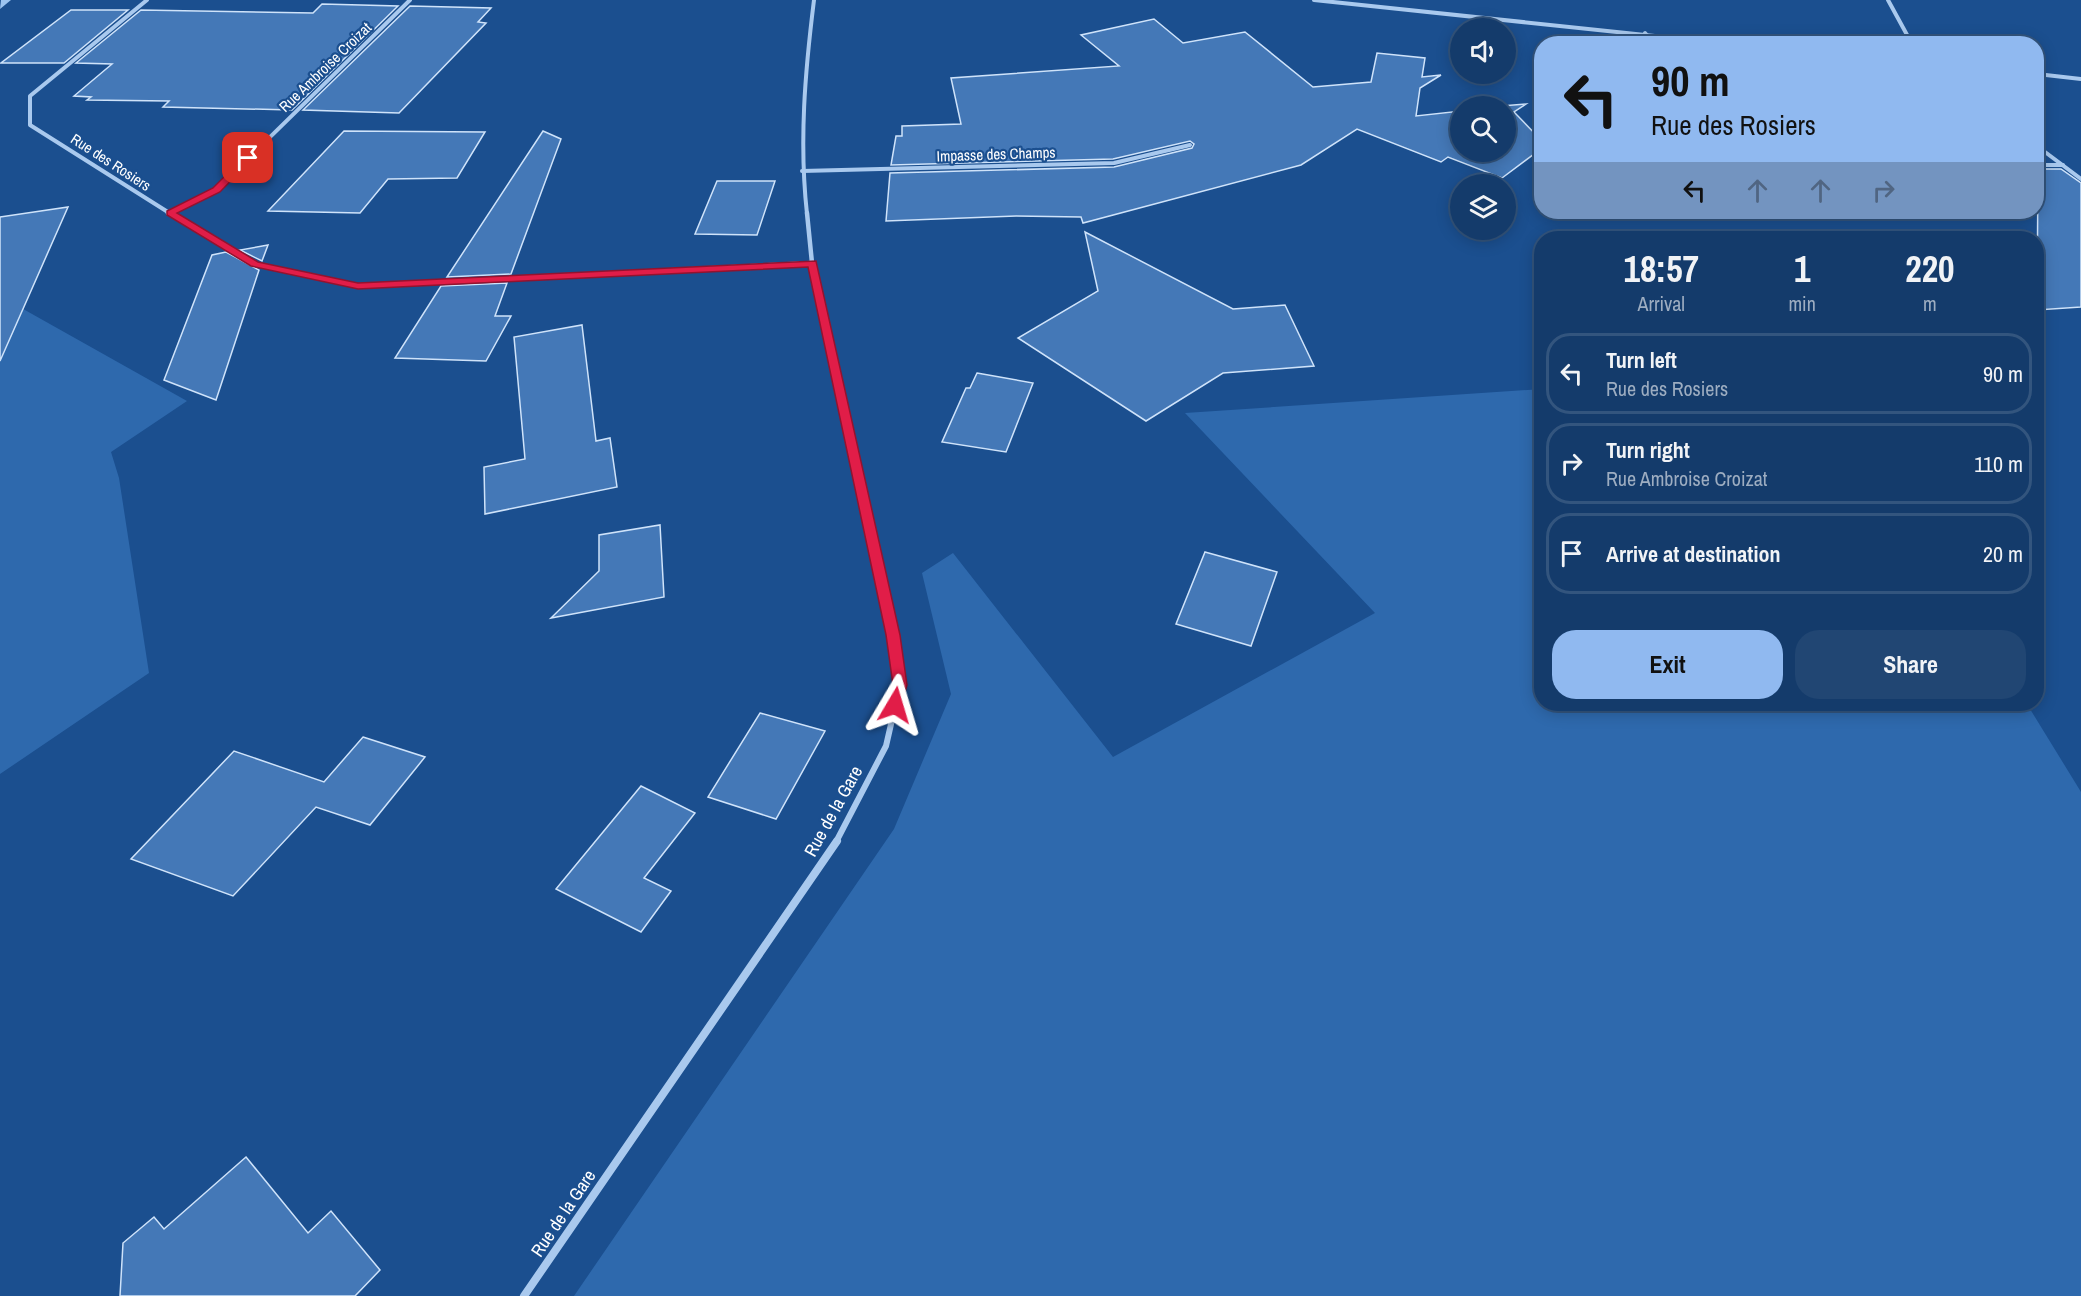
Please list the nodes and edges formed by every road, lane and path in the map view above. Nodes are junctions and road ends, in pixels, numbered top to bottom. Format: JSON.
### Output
{"nodes":[{"id":1,"x":147,"y":0,"type":"edge"},
{"id":2,"x":410,"y":0,"type":"edge"},
{"id":3,"x":814,"y":0,"type":"edge"},
{"id":4,"x":1314,"y":0,"type":"edge"},
{"id":5,"x":1888,"y":0,"type":"edge"},
{"id":6,"x":1644,"y":33,"type":"junction"},
{"id":7,"x":1647,"y":36,"type":"edge"},
{"id":8,"x":1668,"y":36,"type":"edge"},
{"id":9,"x":1908,"y":36,"type":"edge"},
{"id":10,"x":2044,"y":75,"type":"edge"},
{"id":11,"x":2081,"y":79,"type":"edge"},
{"id":12,"x":1190,"y":145,"type":"dead end"},
{"id":13,"x":2044,"y":152,"type":"edge"},
{"id":14,"x":2044,"y":165,"type":"edge"},
{"id":15,"x":2063,"y":165,"type":"junction"},
{"id":16,"x":802,"y":171,"type":"junction"},
{"id":17,"x":2081,"y":179,"type":"edge"},
{"id":18,"x":170,"y":213,"type":"junction"},
{"id":19,"x":812,"y":263,"type":"junction"},
{"id":20,"x":524,"y":1296,"type":"edge"}],
"edges":[{"from":1,"to":18,"type":"street","name":"Rue des Rosiers"},
{"from":2,"to":18,"type":"street","name":"Rue Ambroise Croizat"},
{"from":3,"to":16,"type":"street","name":"Rue de la Gare"},
{"from":4,"to":6,"type":"street"},
{"from":5,"to":9,"type":"street"},
{"from":6,"to":7,"type":"street"},
{"from":6,"to":8,"type":"street"},
{"from":10,"to":11,"type":"street"},
{"from":12,"to":16,"type":"street","name":"Impasse des Champs"},
{"from":13,"to":15,"type":"street"},
{"from":14,"to":15,"type":"street"},
{"from":15,"to":17,"type":"street"},
{"from":16,"to":19,"type":"street","name":"Rue de la Gare"},
{"from":18,"to":19,"type":"street","name":"Rue des Rosiers"},
{"from":19,"to":20,"type":"street","name":"Rue de la Gare"}]}
